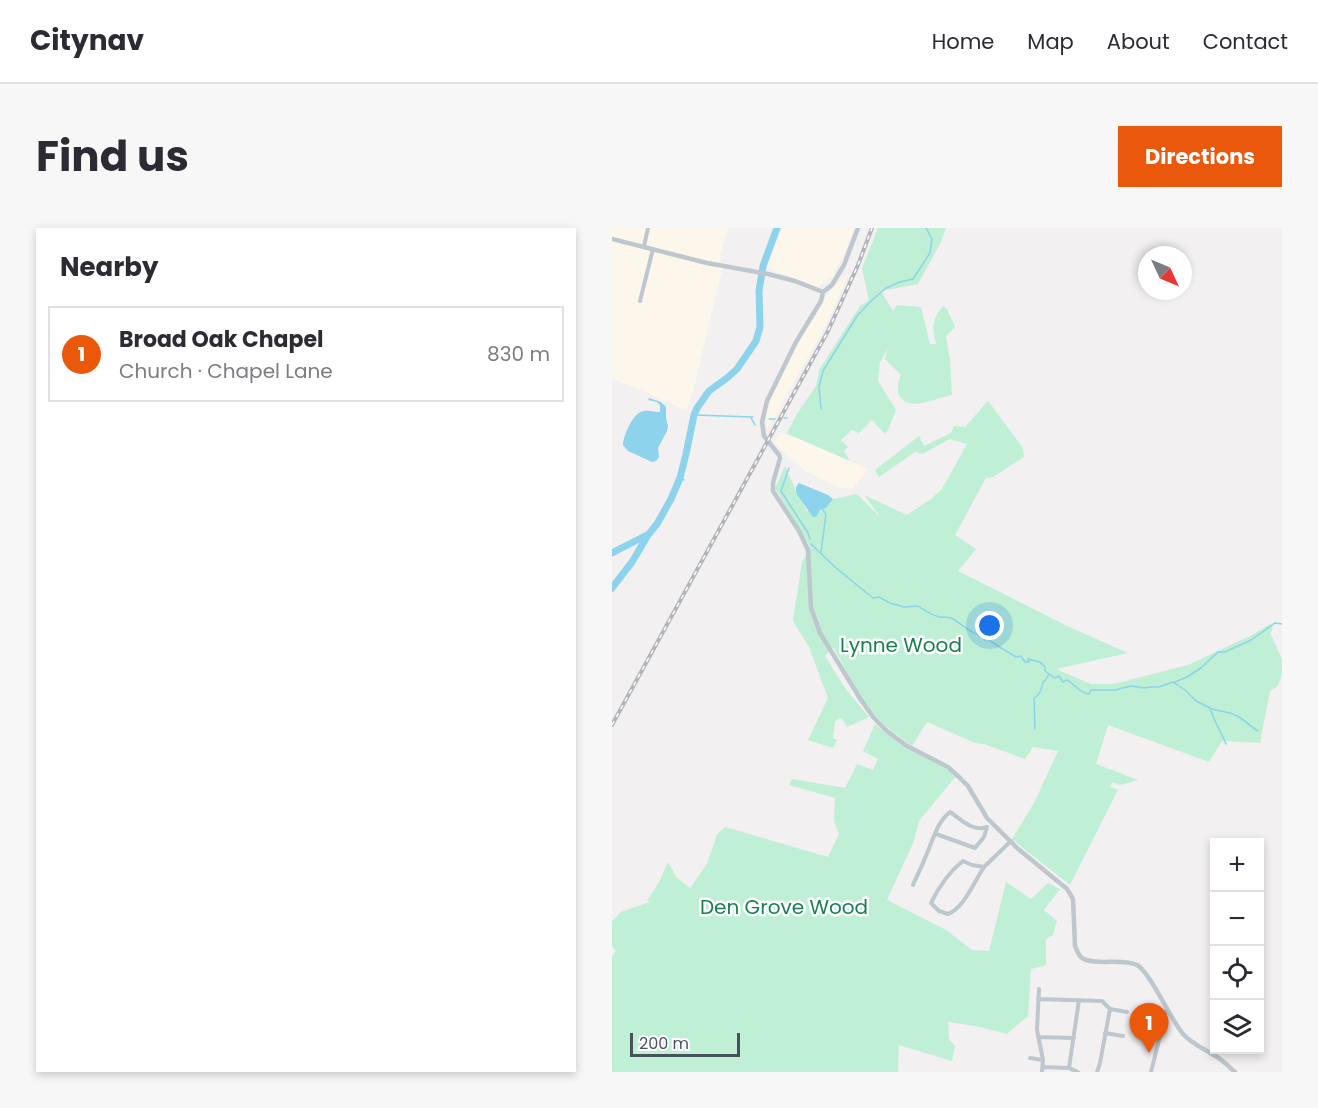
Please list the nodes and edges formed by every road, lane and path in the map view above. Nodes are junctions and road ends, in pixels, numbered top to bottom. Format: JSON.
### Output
{"nodes":[{"id":1,"x":648,"y":228,"type":"edge"},
{"id":2,"x":858,"y":228,"type":"edge"},
{"id":3,"x":612,"y":239,"type":"edge"},
{"id":4,"x":644,"y":246,"type":"junction"},
{"id":5,"x":653,"y":249,"type":"junction"},
{"id":6,"x":823,"y":292,"type":"junction"},
{"id":7,"x":640,"y":301,"type":"dead end"},
{"id":8,"x":994,"y":824,"type":"junction"},
{"id":9,"x":987,"y":827,"type":"junction"},
{"id":10,"x":936,"y":834,"type":"junction"},
{"id":11,"x":1011,"y":841,"type":"junction"},
{"id":12,"x":984,"y":867,"type":"junction"},
{"id":13,"x":913,"y":885,"type":"dead end"},
{"id":14,"x":1039,"y":989,"type":"dead end"},
{"id":15,"x":1038,"y":999,"type":"junction"},
{"id":16,"x":1079,"y":1000,"type":"junction"},
{"id":17,"x":1167,"y":1008,"type":"junction"},
{"id":18,"x":1110,"y":1009,"type":"junction"},
{"id":19,"x":1127,"y":1012,"type":"dead end"},
{"id":20,"x":1105,"y":1033,"type":"junction"},
{"id":21,"x":1123,"y":1036,"type":"dead end"},
{"id":22,"x":1038,"y":1037,"type":"junction"},
{"id":23,"x":1074,"y":1038,"type":"junction"},
{"id":24,"x":1030,"y":1058,"type":"dead end"},
{"id":25,"x":1043,"y":1060,"type":"junction"},
{"id":26,"x":1069,"y":1068,"type":"junction"},
{"id":27,"x":1042,"y":1069,"type":"edge"},
{"id":28,"x":1078,"y":1072,"type":"edge"},
{"id":29,"x":1097,"y":1072,"type":"edge"},
{"id":30,"x":1151,"y":1072,"type":"edge"},
{"id":31,"x":1235,"y":1072,"type":"edge"}],
"edges":[{"from":1,"to":4,"type":"street"},
{"from":2,"to":6,"type":"street"},
{"from":3,"to":4,"type":"street"},
{"from":4,"to":5,"type":"street"},
{"from":5,"to":6,"type":"street"},
{"from":5,"to":7,"type":"street"},
{"from":6,"to":8,"type":"street"},
{"from":8,"to":9,"type":"street"},
{"from":8,"to":11,"type":"street"},
{"from":9,"to":10,"type":"street"},
{"from":9,"to":10,"type":"street"},
{"from":10,"to":13,"type":"street"},
{"from":11,"to":12,"type":"street"},
{"from":11,"to":17,"type":"street"},
{"from":12,"to":12,"type":"street"},
{"from":14,"to":15,"type":"street"},
{"from":15,"to":16,"type":"street"},
{"from":15,"to":22,"type":"street"},
{"from":16,"to":18,"type":"street"},
{"from":16,"to":23,"type":"street"},
{"from":17,"to":30,"type":"street"},
{"from":17,"to":31,"type":"street"},
{"from":18,"to":19,"type":"street"},
{"from":18,"to":20,"type":"street"},
{"from":20,"to":21,"type":"street"},
{"from":20,"to":29,"type":"street"},
{"from":22,"to":23,"type":"street"},
{"from":22,"to":25,"type":"street"},
{"from":23,"to":26,"type":"street"},
{"from":24,"to":25,"type":"street"},
{"from":25,"to":27,"type":"street"},
{"from":26,"to":27,"type":"street"},
{"from":26,"to":28,"type":"street"}]}
